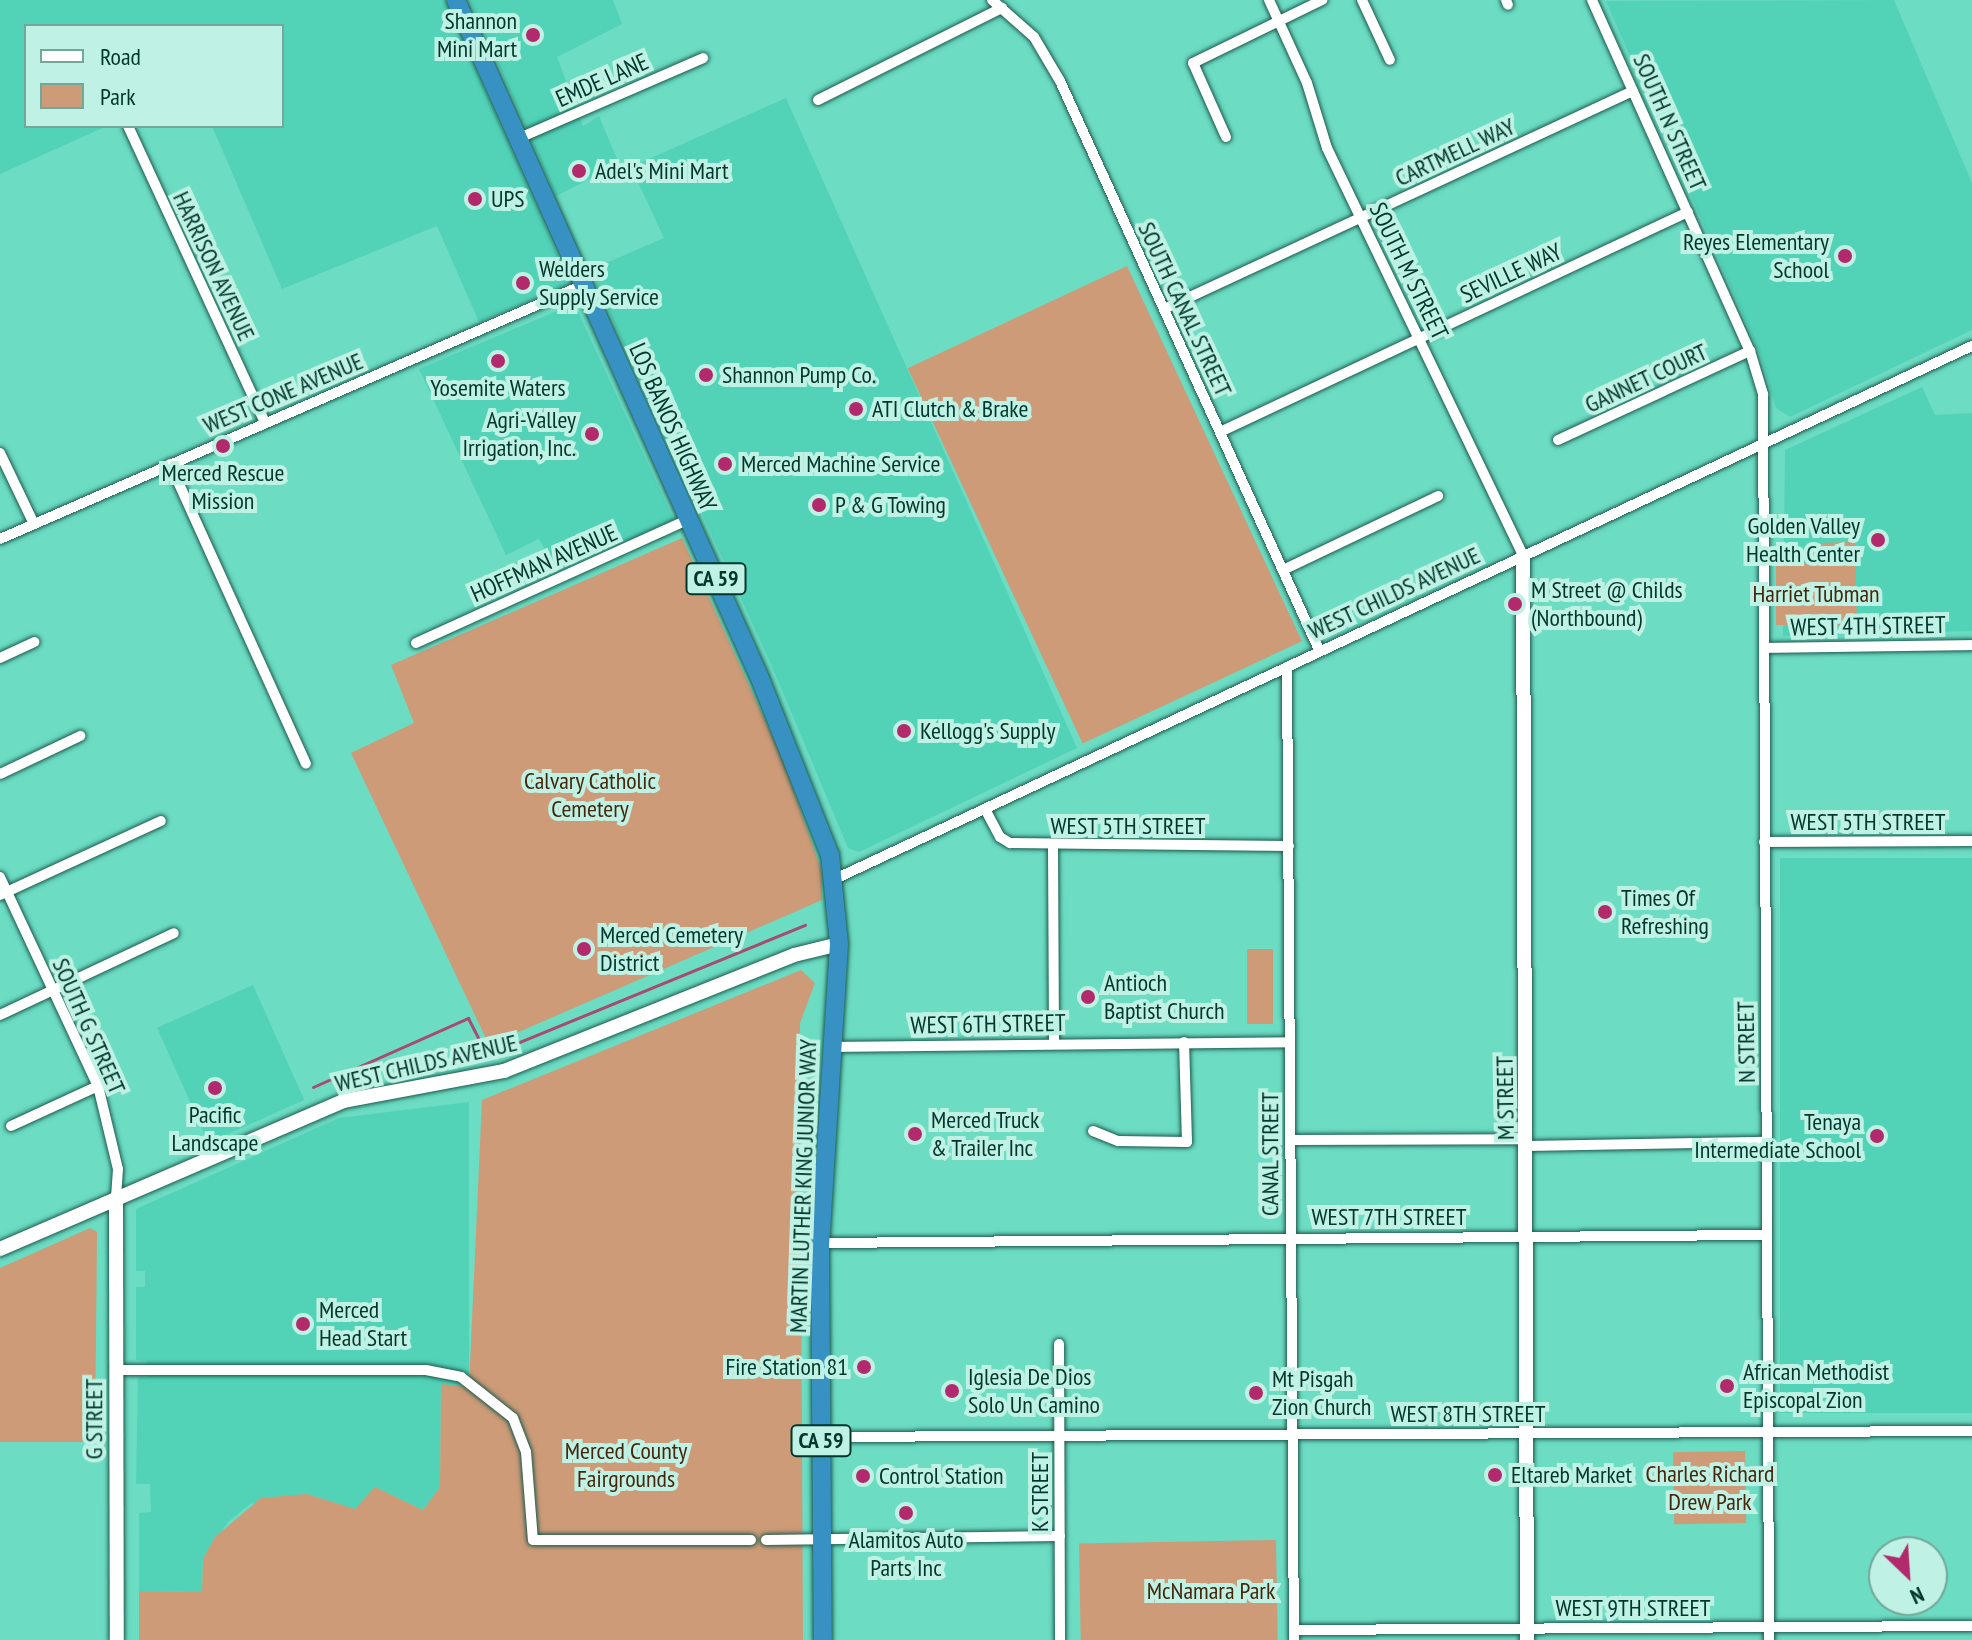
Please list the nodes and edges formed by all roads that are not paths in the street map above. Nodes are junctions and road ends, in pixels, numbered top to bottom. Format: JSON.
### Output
{"nodes":[{"id":1,"x":456,"y":0,"type":"edge"},
{"id":2,"x":992,"y":0,"type":"edge"},
{"id":3,"x":1269,"y":0,"type":"edge"},
{"id":4,"x":1322,"y":0,"type":"edge"},
{"id":5,"x":1362,"y":0,"type":"edge"},
{"id":6,"x":1592,"y":0,"type":"edge"},
{"id":7,"x":1002,"y":8,"type":"junction"},
{"id":8,"x":1279,"y":21,"type":"junction"},
{"id":9,"x":703,"y":58,"type":"dead end"},
{"id":10,"x":1390,"y":60,"type":"dead end"},
{"id":11,"x":1633,"y":91,"type":"junction"},
{"id":12,"x":818,"y":100,"type":"dead end"},
{"id":13,"x":129,"y":128,"type":"edge"},
{"id":14,"x":1226,"y":137,"type":"dead end"},
{"id":15,"x":517,"y":139,"type":"junction"},
{"id":16,"x":1688,"y":212,"type":"junction"},
{"id":17,"x":1360,"y":218,"type":"junction"},
{"id":18,"x":583,"y":285,"type":"junction"},
{"id":19,"x":1164,"y":309,"type":"junction"},
{"id":20,"x":1419,"y":337,"type":"junction"},
{"id":21,"x":1972,"y":346,"type":"edge"},
{"id":22,"x":1750,"y":351,"type":"junction"},
{"id":23,"x":265,"y":423,"type":"junction"},
{"id":24,"x":1220,"y":432,"type":"junction"},
{"id":25,"x":1558,"y":440,"type":"dead end"},
{"id":26,"x":1765,"y":443,"type":"junction"},
{"id":27,"x":0,"y":453,"type":"edge"},
{"id":28,"x":170,"y":464,"type":"junction"},
{"id":29,"x":1438,"y":496,"type":"dead end"},
{"id":30,"x":689,"y":519,"type":"junction"},
{"id":31,"x":34,"y":524,"type":"junction"},
{"id":32,"x":0,"y":539,"type":"edge"},
{"id":33,"x":1523,"y":556,"type":"junction"},
{"id":34,"x":1283,"y":570,"type":"junction"},
{"id":35,"x":34,"y":642,"type":"dead end"},
{"id":36,"x":416,"y":643,"type":"dead end"},
{"id":37,"x":1972,"y":645,"type":"edge"},
{"id":38,"x":1765,"y":648,"type":"junction"},
{"id":39,"x":1320,"y":652,"type":"junction"},
{"id":40,"x":0,"y":658,"type":"edge"},
{"id":41,"x":1287,"y":667,"type":"junction"},
{"id":42,"x":80,"y":736,"type":"dead end"},
{"id":43,"x":306,"y":764,"type":"dead end"},
{"id":44,"x":0,"y":774,"type":"edge"},
{"id":45,"x":985,"y":809,"type":"junction"},
{"id":46,"x":161,"y":821,"type":"dead end"},
{"id":47,"x":1972,"y":841,"type":"edge"},
{"id":48,"x":1764,"y":842,"type":"junction"},
{"id":49,"x":1053,"y":846,"type":"junction"},
{"id":50,"x":1289,"y":846,"type":"junction"},
{"id":51,"x":0,"y":877,"type":"edge"},
{"id":52,"x":835,"y":879,"type":"junction"},
{"id":53,"x":4,"y":893,"type":"edge"},
{"id":54,"x":174,"y":933,"type":"dead end"},
{"id":55,"x":839,"y":944,"type":"junction"},
{"id":56,"x":52,"y":990,"type":"junction"},
{"id":57,"x":0,"y":1015,"type":"edge"},
{"id":58,"x":1054,"y":1042,"type":"junction"},
{"id":59,"x":1184,"y":1042,"type":"junction"},
{"id":60,"x":1290,"y":1042,"type":"junction"},
{"id":61,"x":832,"y":1047,"type":"junction"},
{"id":62,"x":98,"y":1086,"type":"junction"},
{"id":63,"x":11,"y":1126,"type":"dead end"},
{"id":64,"x":1093,"y":1131,"type":"dead end"},
{"id":65,"x":1290,"y":1140,"type":"junction"},
{"id":66,"x":1527,"y":1142,"type":"junction"},
{"id":67,"x":1767,"y":1142,"type":"junction"},
{"id":68,"x":116,"y":1198,"type":"junction"},
{"id":69,"x":1765,"y":1235,"type":"junction"},
{"id":70,"x":1528,"y":1236,"type":"junction"},
{"id":71,"x":1291,"y":1237,"type":"junction"},
{"id":72,"x":820,"y":1243,"type":"junction"},
{"id":73,"x":0,"y":1249,"type":"edge"},
{"id":74,"x":1059,"y":1344,"type":"dead end"},
{"id":75,"x":116,"y":1370,"type":"junction"},
{"id":76,"x":1972,"y":1431,"type":"edge"},
{"id":77,"x":1766,"y":1432,"type":"junction"},
{"id":78,"x":1526,"y":1433,"type":"junction"},
{"id":79,"x":1292,"y":1435,"type":"junction"},
{"id":80,"x":1060,"y":1436,"type":"junction"},
{"id":81,"x":821,"y":1437,"type":"junction"},
{"id":82,"x":1060,"y":1536,"type":"junction"},
{"id":83,"x":751,"y":1540,"type":"dead end"},
{"id":84,"x":766,"y":1540,"type":"dead end"},
{"id":85,"x":823,"y":1541,"type":"junction"},
{"id":86,"x":1972,"y":1626,"type":"edge"},
{"id":87,"x":1768,"y":1628,"type":"junction"},
{"id":88,"x":1527,"y":1634,"type":"edge"},
{"id":89,"x":1294,"y":1635,"type":"edge"},
{"id":90,"x":117,"y":1640,"type":"edge"},
{"id":91,"x":823,"y":1640,"type":"edge"},
{"id":92,"x":1060,"y":1640,"type":"edge"},
{"id":93,"x":1769,"y":1640,"type":"edge"}],
"edges":[{"from":1,"to":15,"type":"highway","name":"LOS BANOS HIGHWAY","number":"CA 59"},
{"from":2,"to":7,"type":"street","name":"SOUTH CANAL STREET"},
{"from":3,"to":8,"type":"street","name":"SOUTH M STREET"},
{"from":4,"to":8,"type":"street"},
{"from":5,"to":10,"type":"street"},
{"from":6,"to":11,"type":"street","name":"SOUTH N STREET"},
{"from":7,"to":12,"type":"street"},
{"from":7,"to":19,"type":"street","name":"SOUTH CANAL STREET"},
{"from":8,"to":14,"type":"street"},
{"from":8,"to":17,"type":"street","name":"SOUTH M STREET"},
{"from":9,"to":15,"type":"street","name":"EMDE LANE"},
{"from":11,"to":16,"type":"street","name":"SOUTH N STREET"},
{"from":11,"to":17,"type":"street","name":"CARTMELL WAY"},
{"from":13,"to":23,"type":"street","name":"HARRISON AVENUE"},
{"from":15,"to":18,"type":"highway","name":"LOS BANOS HIGHWAY","number":"CA 59"},
{"from":16,"to":20,"type":"street","name":"SEVILLE WAY"},
{"from":16,"to":22,"type":"street","name":"SOUTH N STREET"},
{"from":17,"to":19,"type":"street","name":"CARTMELL WAY"},
{"from":17,"to":20,"type":"street","name":"SOUTH M STREET"},
{"from":18,"to":23,"type":"street","name":"WEST CONE AVENUE"},
{"from":18,"to":30,"type":"highway","name":"LOS BANOS HIGHWAY","number":"CA 59"},
{"from":19,"to":24,"type":"street","name":"SOUTH CANAL STREET"},
{"from":20,"to":24,"type":"street","name":"SEVILLE WAY"},
{"from":20,"to":33,"type":"street","name":"SOUTH M STREET"},
{"from":21,"to":26,"type":"street","name":"WEST CHILDS AVENUE"},
{"from":22,"to":25,"type":"street","name":"GANNET COURT"},
{"from":22,"to":26,"type":"street","name":"SOUTH N STREET"},
{"from":23,"to":28,"type":"street","name":"WEST CONE AVENUE"},
{"from":24,"to":34,"type":"street","name":"SOUTH CANAL STREET"},
{"from":26,"to":33,"type":"street","name":"WEST CHILDS AVENUE"},
{"from":26,"to":38,"type":"street","name":"N STREET"},
{"from":27,"to":31,"type":"street"},
{"from":28,"to":31,"type":"street","name":"WEST CONE AVENUE"},
{"from":28,"to":43,"type":"street"},
{"from":29,"to":34,"type":"street"},
{"from":30,"to":36,"type":"street","name":"HOFFMAN AVENUE"},
{"from":30,"to":52,"type":"highway","name":"LOS BANOS HIGHWAY","number":"CA 59"},
{"from":31,"to":32,"type":"street","name":"WEST CONE AVENUE"},
{"from":33,"to":39,"type":"street","name":"WEST CHILDS AVENUE"},
{"from":33,"to":66,"type":"main road","name":"M STREET"},
{"from":34,"to":39,"type":"street","name":"SOUTH CANAL STREET"},
{"from":35,"to":40,"type":"street"},
{"from":37,"to":38,"type":"street","name":"WEST 4TH STREET"},
{"from":38,"to":48,"type":"street","name":"N STREET"},
{"from":39,"to":41,"type":"street","name":"WEST CHILDS AVENUE"},
{"from":41,"to":45,"type":"street","name":"WEST CHILDS AVENUE"},
{"from":41,"to":50,"type":"street","name":"CANAL STREET"},
{"from":42,"to":44,"type":"street"},
{"from":45,"to":49,"type":"street","name":"WEST 5TH STREET"},
{"from":45,"to":52,"type":"street","name":"WEST CHILDS AVENUE"},
{"from":46,"to":53,"type":"street"},
{"from":47,"to":48,"type":"street","name":"WEST 5TH STREET"},
{"from":48,"to":67,"type":"street","name":"N STREET"},
{"from":49,"to":50,"type":"street","name":"WEST 5TH STREET"},
{"from":49,"to":58,"type":"street"},
{"from":50,"to":60,"type":"street","name":"CANAL STREET"},
{"from":51,"to":53,"type":"street","name":"SOUTH G STREET"},
{"from":52,"to":55,"type":"highway","name":"MARTIN LUTHER KING JUNIOR WAY","number":"CA 59"},
{"from":53,"to":56,"type":"street","name":"SOUTH G STREET"},
{"from":54,"to":56,"type":"street"},
{"from":55,"to":61,"type":"highway","name":"MARTIN LUTHER KING JUNIOR WAY","number":"CA 59"},
{"from":55,"to":68,"type":"main road","name":"WEST CHILDS AVENUE"},
{"from":56,"to":57,"type":"street"},
{"from":56,"to":62,"type":"street","name":"SOUTH G STREET"},
{"from":58,"to":59,"type":"street","name":"WEST 6TH STREET"},
{"from":58,"to":61,"type":"street","name":"WEST 6TH STREET"},
{"from":59,"to":60,"type":"street","name":"WEST 6TH STREET"},
{"from":59,"to":64,"type":"street"},
{"from":60,"to":65,"type":"street","name":"CANAL STREET"},
{"from":61,"to":72,"type":"highway","name":"MARTIN LUTHER KING JUNIOR WAY","number":"CA 59"},
{"from":62,"to":63,"type":"street"},
{"from":62,"to":68,"type":"street","name":"SOUTH G STREET"},
{"from":65,"to":66,"type":"street"},
{"from":65,"to":71,"type":"street","name":"CANAL STREET"},
{"from":66,"to":67,"type":"street"},
{"from":66,"to":70,"type":"main road","name":"M STREET"},
{"from":67,"to":69,"type":"street","name":"N STREET"},
{"from":68,"to":73,"type":"main road","name":"WEST CHILDS AVENUE"},
{"from":68,"to":75,"type":"main road","name":"G STREET"},
{"from":69,"to":70,"type":"street","name":"WEST 7TH STREET"},
{"from":69,"to":77,"type":"street","name":"N STREET"},
{"from":70,"to":71,"type":"street","name":"WEST 7TH STREET"},
{"from":70,"to":78,"type":"main road","name":"M STREET"},
{"from":71,"to":72,"type":"street","name":"WEST 7TH STREET"},
{"from":71,"to":79,"type":"street","name":"CANAL STREET"},
{"from":72,"to":81,"type":"highway","name":"MARTIN LUTHER KING JUNIOR WAY","number":"CA 59"},
{"from":74,"to":80,"type":"street","name":"K STREET"},
{"from":75,"to":83,"type":"street"},
{"from":75,"to":90,"type":"main road","name":"G STREET"},
{"from":76,"to":77,"type":"street","name":"WEST 8TH STREET"},
{"from":77,"to":78,"type":"street","name":"WEST 8TH STREET"},
{"from":77,"to":87,"type":"street","name":"N STREET"},
{"from":78,"to":79,"type":"street","name":"WEST 8TH STREET"},
{"from":78,"to":88,"type":"main road","name":"M STREET"},
{"from":79,"to":80,"type":"street","name":"WEST 8TH STREET"},
{"from":79,"to":89,"type":"street","name":"CANAL STREET"},
{"from":80,"to":81,"type":"street","name":"WEST 8TH STREET"},
{"from":80,"to":82,"type":"street","name":"K STREET"},
{"from":81,"to":85,"type":"highway","name":"MARTIN LUTHER KING JUNIOR WAY","number":"CA 59"},
{"from":82,"to":85,"type":"street"},
{"from":82,"to":92,"type":"street","name":"K STREET"},
{"from":84,"to":85,"type":"street"},
{"from":85,"to":91,"type":"highway","name":"MARTIN LUTHER KING JUNIOR WAY","number":"CA 59"},
{"from":86,"to":87,"type":"street","name":"WEST 9TH STREET"},
{"from":87,"to":88,"type":"street","name":"WEST 9TH STREET"},
{"from":87,"to":93,"type":"street","name":"N STREET"},
{"from":88,"to":89,"type":"street","name":"WEST 9TH STREET"}]}
